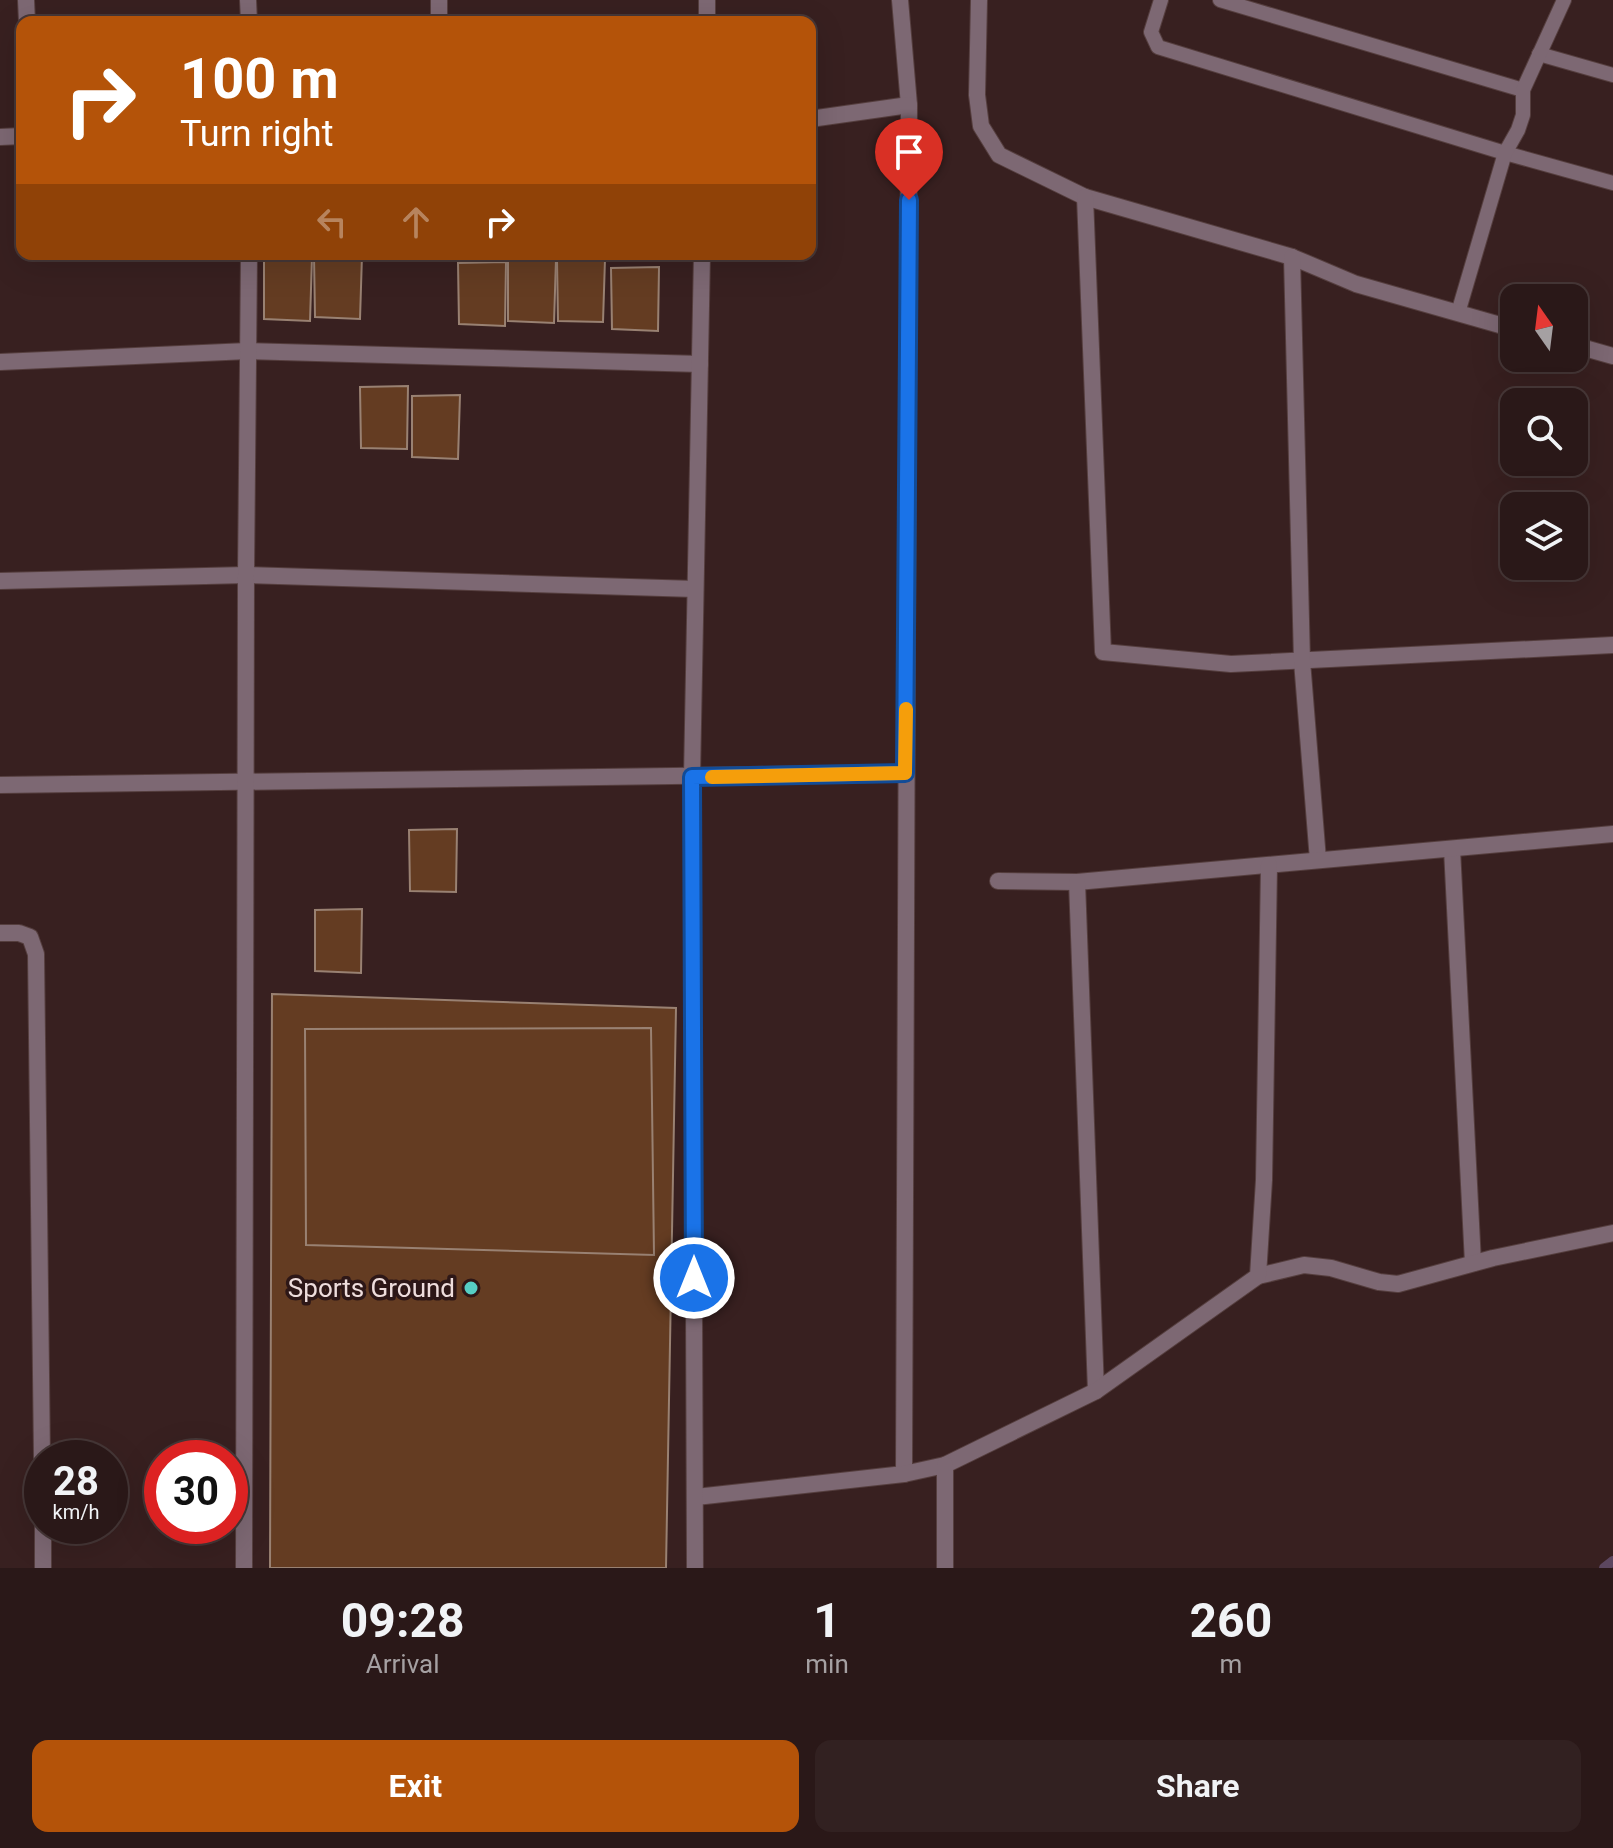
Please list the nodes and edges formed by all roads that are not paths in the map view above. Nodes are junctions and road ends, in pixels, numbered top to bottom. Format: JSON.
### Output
{"nodes":[{"id":1,"x":900,"y":0,"type":"edge"},
{"id":2,"x":979,"y":0,"type":"edge"},
{"id":3,"x":1161,"y":0,"type":"edge"},
{"id":4,"x":1220,"y":0,"type":"edge"},
{"id":5,"x":1564,"y":0,"type":"edge"},
{"id":6,"x":1539,"y":54,"type":"junction"},
{"id":7,"x":1613,"y":75,"type":"edge"},
{"id":8,"x":1523,"y":90,"type":"junction"},
{"id":9,"x":909,"y":105,"type":"junction"},
{"id":10,"x":816,"y":118,"type":"edge"},
{"id":11,"x":1505,"y":153,"type":"junction"},
{"id":12,"x":1613,"y":183,"type":"edge"},
{"id":13,"x":1085,"y":197,"type":"junction"},
{"id":14,"x":1292,"y":257,"type":"junction"},
{"id":15,"x":249,"y":260,"type":"edge"},
{"id":16,"x":702,"y":260,"type":"edge"},
{"id":17,"x":1458,"y":313,"type":"junction"},
{"id":18,"x":1500,"y":325,"type":"edge"},
{"id":19,"x":1588,"y":349,"type":"edge"},
{"id":20,"x":248,"y":351,"type":"junction"},
{"id":21,"x":1613,"y":356,"type":"edge"},
{"id":22,"x":0,"y":362,"type":"edge"},
{"id":23,"x":700,"y":364,"type":"junction"},
{"id":24,"x":246,"y":575,"type":"junction"},
{"id":25,"x":0,"y":581,"type":"edge"},
{"id":26,"x":695,"y":589,"type":"junction"},
{"id":27,"x":1613,"y":645,"type":"edge"},
{"id":28,"x":1302,"y":661,"type":"junction"},
{"id":29,"x":905,"y":773,"type":"junction"},
{"id":30,"x":692,"y":777,"type":"junction"},
{"id":31,"x":246,"y":782,"type":"junction"},
{"id":32,"x":0,"y":785,"type":"edge"},
{"id":33,"x":1613,"y":834,"type":"edge"},
{"id":34,"x":1452,"y":849,"type":"junction"},
{"id":35,"x":1318,"y":860,"type":"junction"},
{"id":36,"x":1269,"y":865,"type":"junction"},
{"id":37,"x":998,"y":881,"type":"dead end"},
{"id":38,"x":1077,"y":882,"type":"junction"},
{"id":39,"x":0,"y":933,"type":"edge"},
{"id":40,"x":1613,"y":1233,"type":"edge"},
{"id":41,"x":1473,"y":1263,"type":"junction"},
{"id":42,"x":1258,"y":1276,"type":"junction"},
{"id":43,"x":1096,"y":1391,"type":"junction"},
{"id":44,"x":42,"y":1440,"type":"edge"},
{"id":45,"x":945,"y":1465,"type":"junction"},
{"id":46,"x":904,"y":1474,"type":"junction"},
{"id":47,"x":696,"y":1497,"type":"junction"},
{"id":48,"x":43,"y":1544,"type":"edge"},
{"id":49,"x":43,"y":1568,"type":"edge"},
{"id":50,"x":244,"y":1568,"type":"edge"},
{"id":51,"x":695,"y":1568,"type":"edge"},
{"id":52,"x":945,"y":1568,"type":"edge"}],
"edges":[{"from":1,"to":9,"type":"street"},
{"from":2,"to":13,"type":"street"},
{"from":3,"to":11,"type":"lane"},
{"from":4,"to":8,"type":"lane"},
{"from":5,"to":6,"type":"lane"},
{"from":6,"to":7,"type":"lane"},
{"from":6,"to":8,"type":"lane"},
{"from":8,"to":11,"type":"lane"},
{"from":9,"to":10,"type":"street"},
{"from":9,"to":29,"type":"street"},
{"from":11,"to":12,"type":"lane"},
{"from":11,"to":17,"type":"lane"},
{"from":13,"to":14,"type":"street"},
{"from":13,"to":28,"type":"street"},
{"from":14,"to":17,"type":"street"},
{"from":14,"to":28,"type":"street"},
{"from":15,"to":20,"type":"street"},
{"from":16,"to":23,"type":"street"},
{"from":17,"to":18,"type":"street"},
{"from":19,"to":21,"type":"street"},
{"from":20,"to":22,"type":"street"},
{"from":20,"to":23,"type":"street"},
{"from":20,"to":24,"type":"street"},
{"from":23,"to":26,"type":"street"},
{"from":24,"to":25,"type":"street"},
{"from":24,"to":26,"type":"street"},
{"from":24,"to":31,"type":"street"},
{"from":26,"to":30,"type":"street"},
{"from":27,"to":28,"type":"street"},
{"from":28,"to":35,"type":"street"},
{"from":29,"to":30,"type":"street"},
{"from":29,"to":46,"type":"street"},
{"from":30,"to":31,"type":"street"},
{"from":30,"to":47,"type":"street"},
{"from":31,"to":32,"type":"street"},
{"from":31,"to":50,"type":"street"},
{"from":33,"to":34,"type":"street"},
{"from":34,"to":35,"type":"street"},
{"from":34,"to":41,"type":"street"},
{"from":35,"to":36,"type":"street"},
{"from":36,"to":38,"type":"street"},
{"from":36,"to":42,"type":"street"},
{"from":37,"to":38,"type":"street"},
{"from":38,"to":43,"type":"street"},
{"from":39,"to":44,"type":"street"},
{"from":40,"to":41,"type":"street"},
{"from":41,"to":42,"type":"street"},
{"from":42,"to":43,"type":"street"},
{"from":43,"to":45,"type":"street"},
{"from":45,"to":46,"type":"street"},
{"from":45,"to":52,"type":"street"},
{"from":46,"to":47,"type":"street"},
{"from":47,"to":51,"type":"street"},
{"from":48,"to":49,"type":"street"}]}
